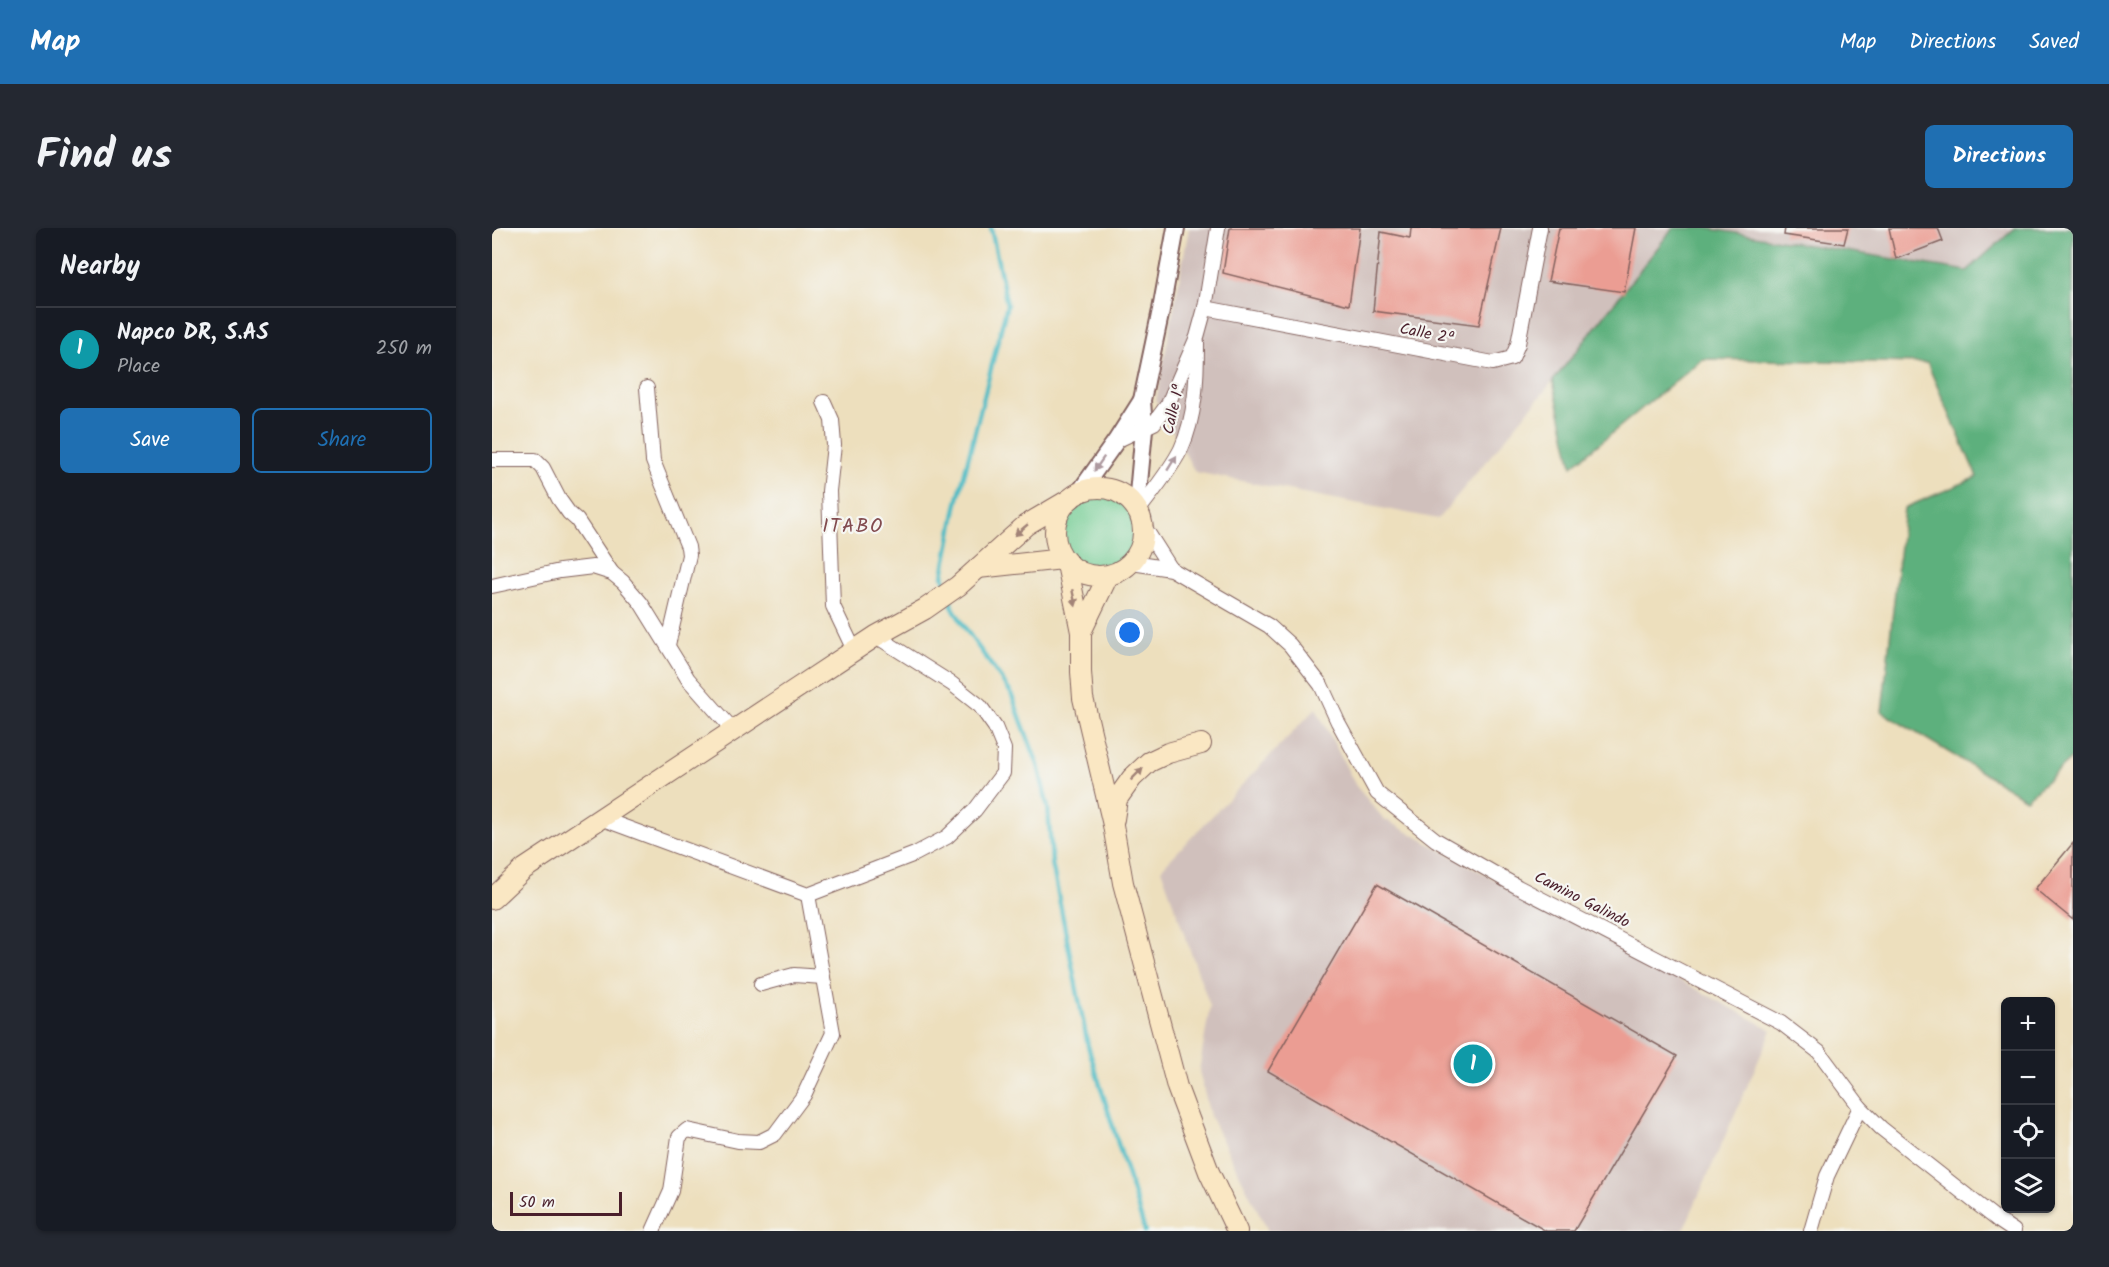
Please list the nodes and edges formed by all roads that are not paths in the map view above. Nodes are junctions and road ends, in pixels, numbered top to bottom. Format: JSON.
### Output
{"nodes":[{"id":1,"x":1176,"y":228,"type":"edge"},
{"id":2,"x":1218,"y":228,"type":"edge"},
{"id":3,"x":1540,"y":228,"type":"edge"},
{"id":4,"x":1205,"y":308,"type":"junction"},
{"id":5,"x":1197,"y":337,"type":"junction"},
{"id":6,"x":647,"y":388,"type":"dead end"},
{"id":7,"x":1142,"y":400,"type":"junction"},
{"id":8,"x":824,"y":402,"type":"dead end"},
{"id":9,"x":1144,"y":429,"type":"junction"},
{"id":10,"x":1116,"y":441,"type":"junction"},
{"id":11,"x":492,"y":460,"type":"edge"},
{"id":12,"x":1074,"y":496,"type":"junction"},
{"id":13,"x":1139,"y":514,"type":"junction"},
{"id":14,"x":1065,"y":561,"type":"junction"},
{"id":15,"x":1132,"y":562,"type":"junction"},
{"id":16,"x":978,"y":568,"type":"junction"},
{"id":17,"x":1171,"y":569,"type":"junction"},
{"id":18,"x":612,"y":573,"type":"junction"},
{"id":19,"x":1108,"y":576,"type":"junction"},
{"id":20,"x":492,"y":586,"type":"edge"},
{"id":21,"x":1081,"y":632,"type":"junction"},
{"id":22,"x":876,"y":636,"type":"junction"},
{"id":23,"x":668,"y":645,"type":"junction"},
{"id":24,"x":854,"y":650,"type":"junction"},
{"id":25,"x":733,"y":730,"type":"junction"},
{"id":26,"x":1201,"y":744,"type":"dead end"},
{"id":27,"x":600,"y":818,"type":"junction"},
{"id":28,"x":1113,"y":825,"type":"junction"},
{"id":29,"x":808,"y":895,"type":"junction"},
{"id":30,"x":492,"y":899,"type":"edge"},
{"id":31,"x":823,"y":977,"type":"junction"},
{"id":32,"x":761,"y":984,"type":"dead end"},
{"id":33,"x":1860,"y":1107,"type":"junction"},
{"id":34,"x":653,"y":1231,"type":"edge"},
{"id":35,"x":1236,"y":1231,"type":"edge"},
{"id":36,"x":1811,"y":1231,"type":"edge"},
{"id":37,"x":2014,"y":1231,"type":"edge"}],
"edges":[{"from":1,"to":7,"type":"street"},
{"from":2,"to":4,"type":"street","name":"Calle 1ª"},
{"from":3,"to":4,"type":"street","name":"Calle 2ª"},
{"from":4,"to":5,"type":"street","name":"Calle 1ª"},
{"from":5,"to":9,"type":"street","name":"Calle 1ª"},
{"from":13,"to":5,"type":"street","name":"Calle 1ª","one_way":true},
{"from":6,"to":23,"type":"street"},
{"from":7,"to":9,"type":"street"},
{"from":7,"to":10,"type":"street"},
{"from":8,"to":24,"type":"street"},
{"from":9,"to":10,"type":"street","name":"Calle 1ª"},
{"from":9,"to":13,"type":"street"},
{"from":10,"to":12,"type":"street","one_way":true},
{"from":11,"to":18,"type":"street"},
{"from":12,"to":13,"type":"main road"},
{"from":12,"to":14,"type":"main road"},
{"from":12,"to":16,"type":"main road","one_way":true},
{"from":13,"to":15,"type":"main road"},
{"from":13,"to":17,"type":"street","name":"Camino Galindo"},
{"from":14,"to":16,"type":"main road"},
{"from":14,"to":19,"type":"main road"},
{"from":14,"to":21,"type":"main road","one_way":true},
{"from":15,"to":17,"type":"street","name":"Camino Galindo"},
{"from":15,"to":19,"type":"main road"},
{"from":16,"to":22,"type":"main road"},
{"from":17,"to":33,"type":"street","name":"Camino Galindo"},
{"from":18,"to":20,"type":"street"},
{"from":18,"to":23,"type":"street"},
{"from":19,"to":21,"type":"main road"},
{"from":21,"to":28,"type":"main road"},
{"from":22,"to":24,"type":"main road"},
{"from":22,"to":29,"type":"street"},
{"from":23,"to":25,"type":"street"},
{"from":24,"to":25,"type":"main road"},
{"from":25,"to":27,"type":"main road"},
{"from":28,"to":26,"type":"main road","one_way":true},
{"from":27,"to":29,"type":"street"},
{"from":27,"to":30,"type":"main road"},
{"from":28,"to":35,"type":"main road"},
{"from":29,"to":31,"type":"street"},
{"from":31,"to":32,"type":"street"},
{"from":31,"to":34,"type":"street"},
{"from":33,"to":36,"type":"street"},
{"from":33,"to":37,"type":"street","name":"Camino Galindo"}]}
